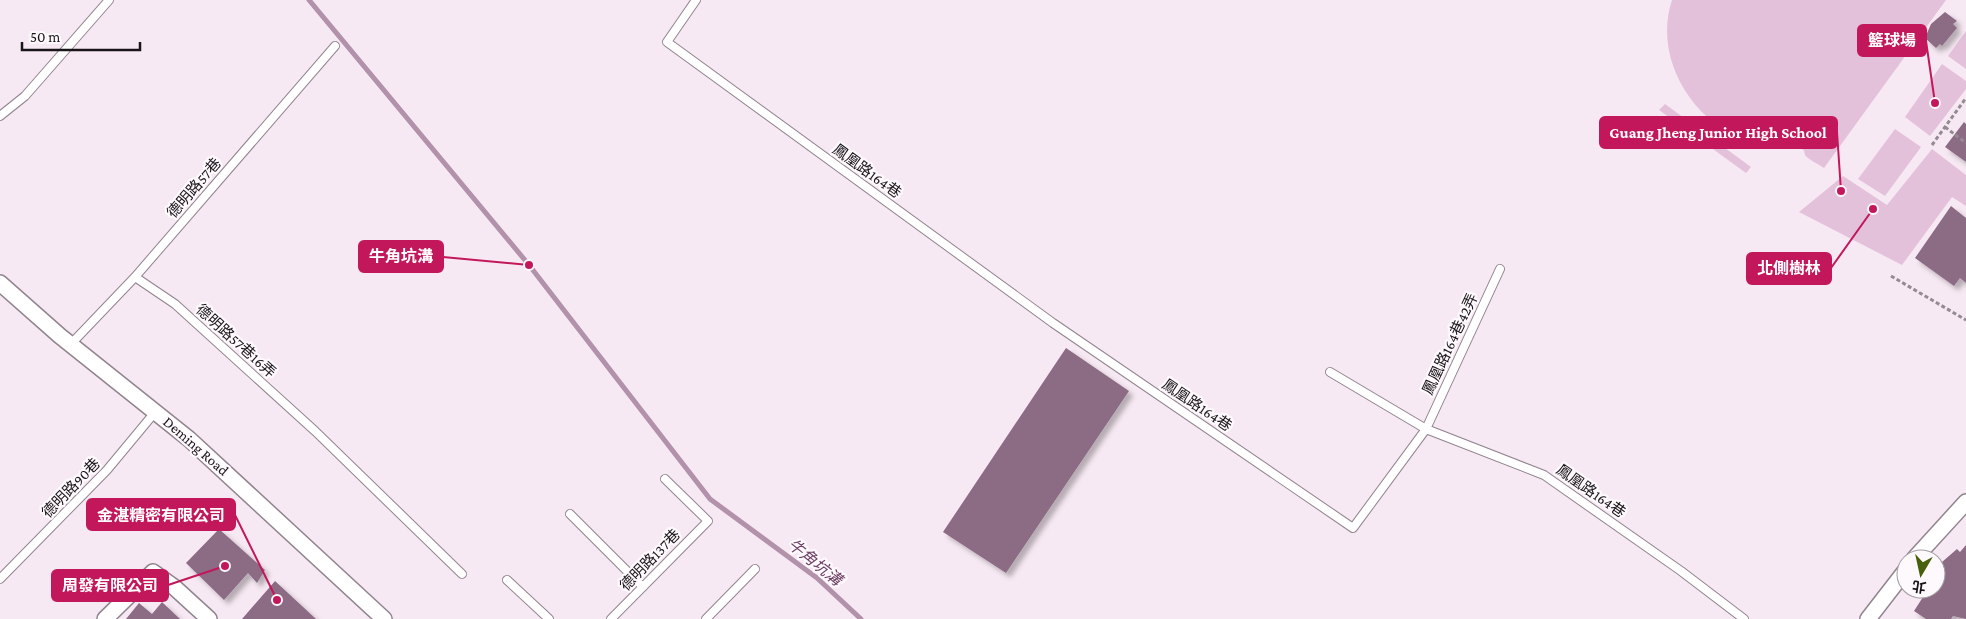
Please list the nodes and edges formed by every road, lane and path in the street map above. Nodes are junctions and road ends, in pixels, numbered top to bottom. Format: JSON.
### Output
{"nodes":[{"id":1,"x":109,"y":0,"type":"edge"},
{"id":2,"x":696,"y":0,"type":"edge"},
{"id":3,"x":335,"y":46,"type":"dead end"},
{"id":4,"x":1966,"y":98,"type":"edge"},
{"id":5,"x":0,"y":116,"type":"edge"},
{"id":6,"x":1945,"y":126,"type":"junction"},
{"id":7,"x":1966,"y":143,"type":"edge"},
{"id":8,"x":1932,"y":145,"type":"dead end"},
{"id":9,"x":1500,"y":269,"type":"dead end"},
{"id":10,"x":1891,"y":276,"type":"dead end"},
{"id":11,"x":135,"y":277,"type":"junction"},
{"id":12,"x":0,"y":283,"type":"edge"},
{"id":13,"x":1966,"y":320,"type":"edge"},
{"id":14,"x":70,"y":345,"type":"junction"},
{"id":15,"x":1330,"y":372,"type":"dead end"},
{"id":16,"x":156,"y":411,"type":"junction"},
{"id":17,"x":1426,"y":430,"type":"junction"},
{"id":18,"x":665,"y":479,"type":"dead end"},
{"id":19,"x":1966,"y":502,"type":"edge"},
{"id":20,"x":570,"y":514,"type":"dead end"},
{"id":21,"x":1923,"y":549,"type":"edge"},
{"id":22,"x":755,"y":569,"type":"dead end"},
{"id":23,"x":462,"y":574,"type":"dead end"},
{"id":24,"x":0,"y":579,"type":"edge"},
{"id":25,"x":508,"y":580,"type":"dead end"},
{"id":26,"x":1896,"y":585,"type":"edge"},
{"id":27,"x":643,"y":587,"type":"junction"},
{"id":28,"x":1874,"y":617,"type":"edge"},
{"id":29,"x":105,"y":619,"type":"edge"},
{"id":30,"x":209,"y":619,"type":"edge"},
{"id":31,"x":384,"y":619,"type":"edge"},
{"id":32,"x":549,"y":619,"type":"edge"},
{"id":33,"x":611,"y":619,"type":"edge"},
{"id":34,"x":706,"y":619,"type":"edge"},
{"id":35,"x":1744,"y":619,"type":"edge"}],
"edges":[{"from":1,"to":5,"type":"lane"},
{"from":2,"to":17,"type":"lane","name":"鳳凰路164巷"},
{"from":3,"to":11,"type":"lane","name":"德明路57巷"},
{"from":4,"to":6,"type":"path"},
{"from":6,"to":7,"type":"path"},
{"from":6,"to":8,"type":"path"},
{"from":9,"to":17,"type":"lane","name":"鳳凰路164巷42弄"},
{"from":10,"to":13,"type":"path"},
{"from":11,"to":14,"type":"lane","name":"德明路57巷"},
{"from":11,"to":23,"type":"lane","name":"德明路57巷16弄"},
{"from":12,"to":14,"type":"street","name":"Deming Road"},
{"from":14,"to":16,"type":"street","name":"Deming Road"},
{"from":15,"to":17,"type":"lane"},
{"from":16,"to":24,"type":"lane","name":"德明路90巷"},
{"from":16,"to":31,"type":"street","name":"Deming Road"},
{"from":17,"to":35,"type":"lane","name":"鳳凰路164巷"},
{"from":18,"to":27,"type":"lane","name":"德明路137巷"},
{"from":19,"to":21,"type":"street"},
{"from":20,"to":27,"type":"lane"},
{"from":22,"to":34,"type":"lane"},
{"from":25,"to":32,"type":"lane"},
{"from":26,"to":28,"type":"street"},
{"from":27,"to":33,"type":"lane","name":"德明路137巷"},
{"from":29,"to":30,"type":"street"}]}
